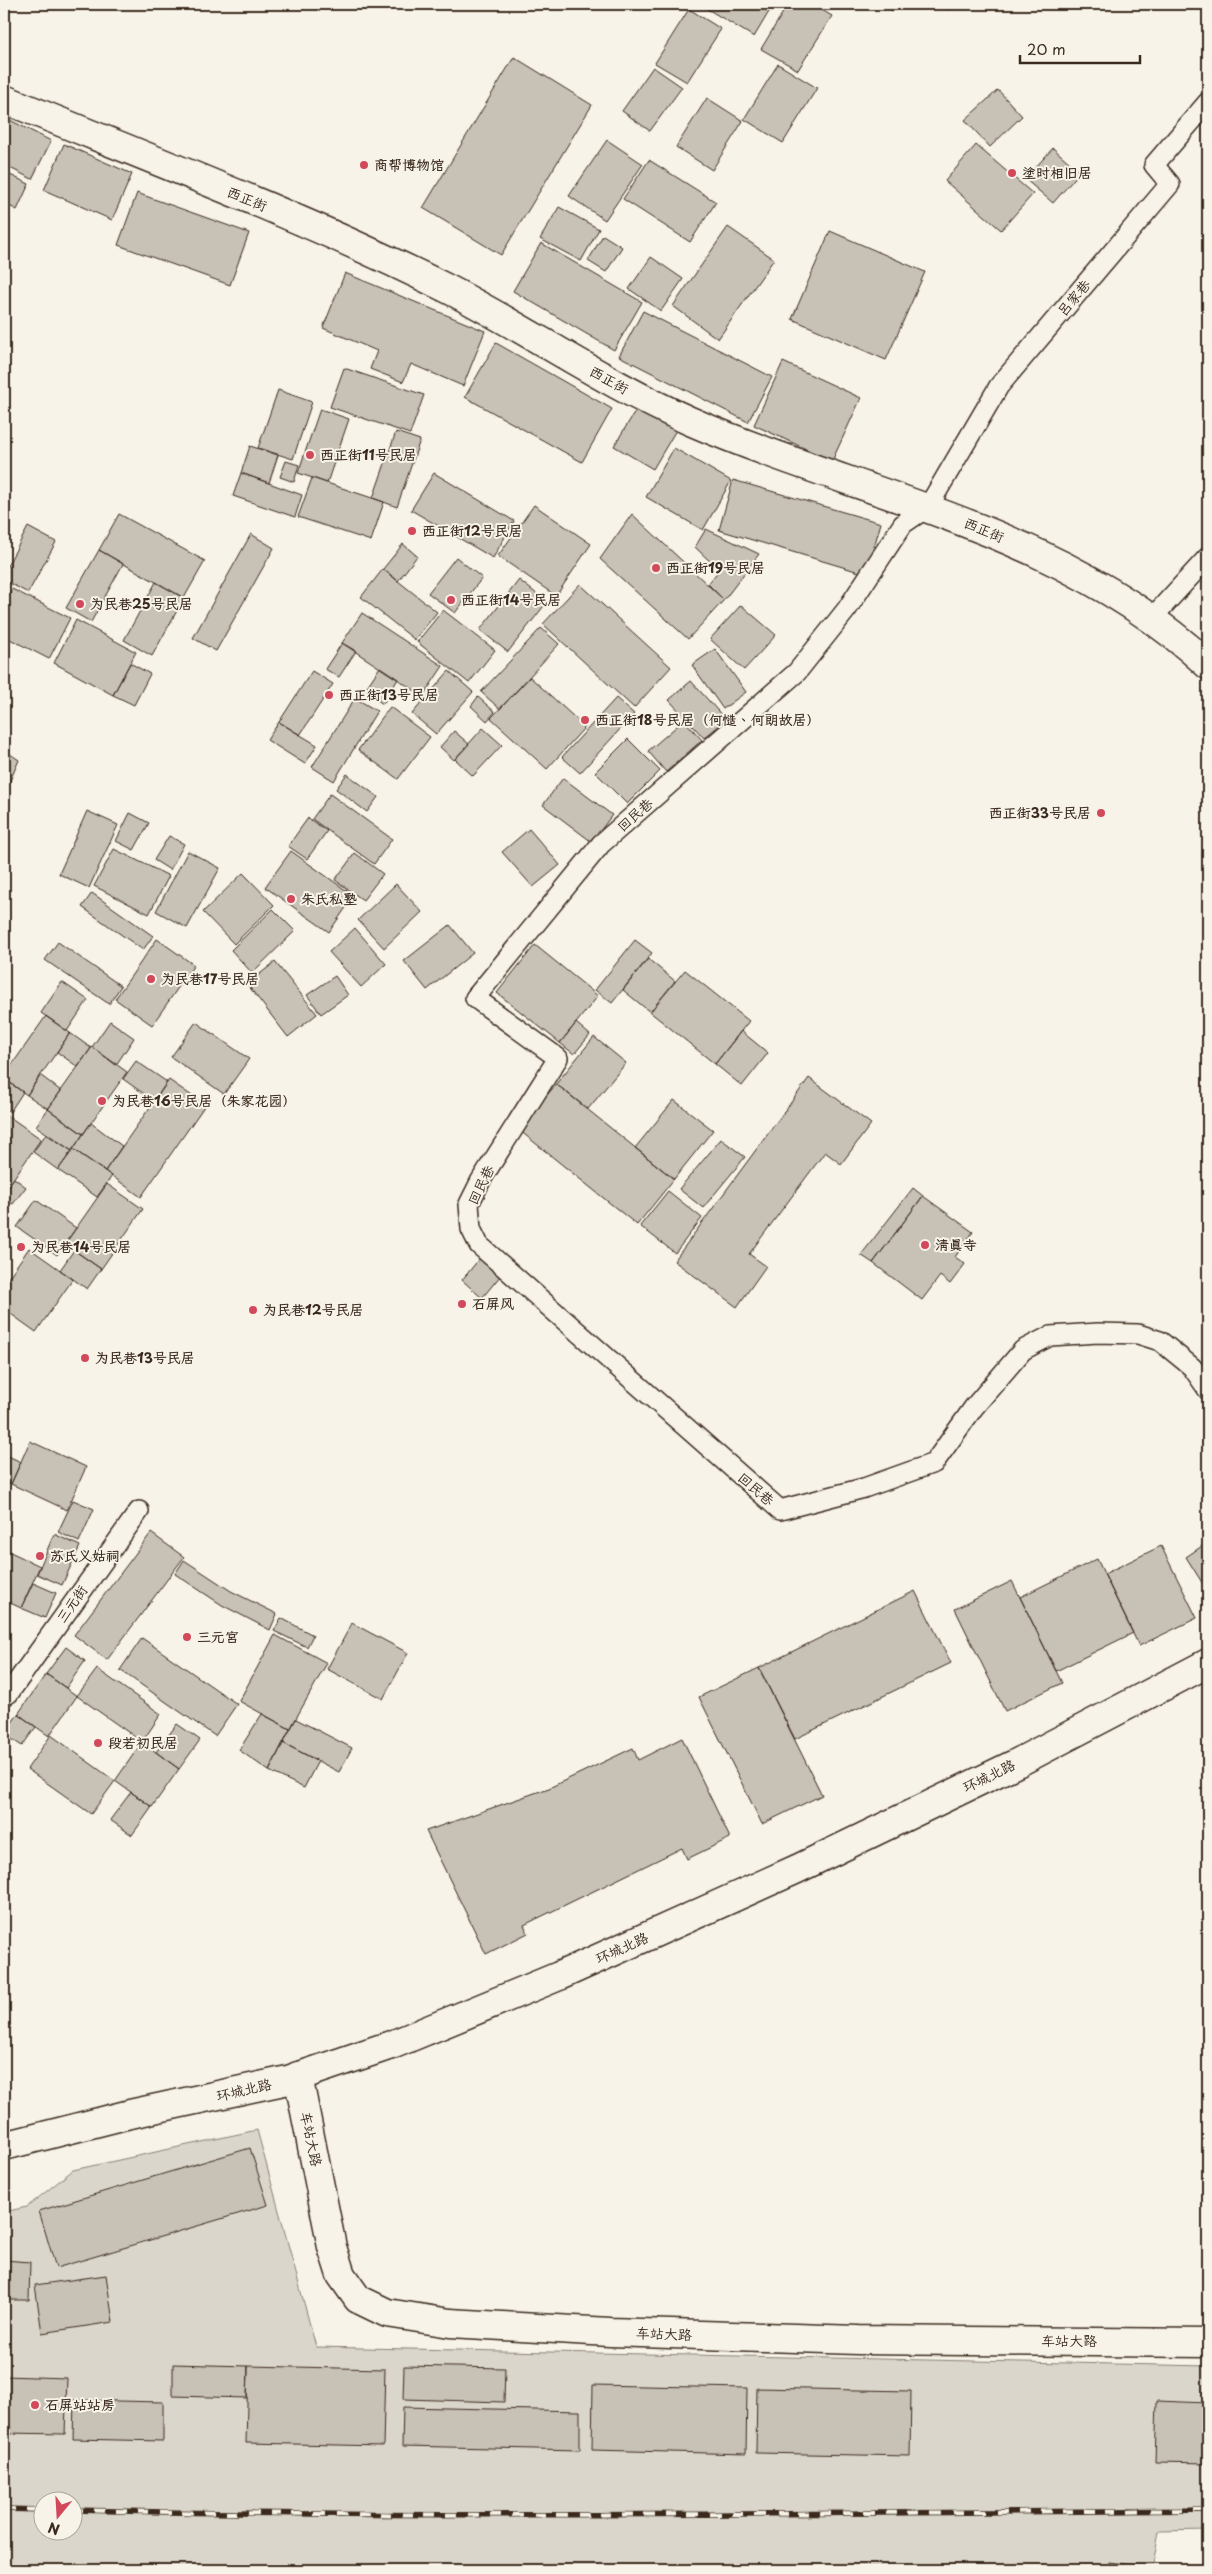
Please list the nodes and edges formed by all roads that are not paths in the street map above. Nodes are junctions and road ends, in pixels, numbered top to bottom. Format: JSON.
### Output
{"nodes":[{"id":1,"x":4,"y":99,"type":"edge"},
{"id":2,"x":1208,"y":102,"type":"edge"},
{"id":3,"x":928,"y":507,"type":"junction"},
{"id":4,"x":1208,"y":556,"type":"edge"},
{"id":5,"x":1152,"y":618,"type":"junction"},
{"id":6,"x":1208,"y":665,"type":"edge"},
{"id":7,"x":1208,"y":1390,"type":"edge"},
{"id":8,"x":139,"y":1511,"type":"dead end"},
{"id":9,"x":1208,"y":1663,"type":"edge"},
{"id":10,"x":4,"y":1696,"type":"edge"},
{"id":11,"x":298,"y":2076,"type":"junction"},
{"id":12,"x":4,"y":2146,"type":"edge"},
{"id":13,"x":1208,"y":2343,"type":"edge"}],
"edges":[{"from":1,"to":3,"type":"street","name":"西正街"},
{"from":2,"to":3,"type":"lane","name":"吕家巷"},
{"from":3,"to":5,"type":"street","name":"西正街"},
{"from":3,"to":7,"type":"lane","name":"回民巷"},
{"from":4,"to":5,"type":"lane"},
{"from":5,"to":6,"type":"street","name":"西正街"},
{"from":8,"to":10,"type":"lane","name":"三元街"},
{"from":9,"to":11,"type":"street","name":"环城北路"},
{"from":11,"to":12,"type":"street","name":"环城北路"},
{"from":11,"to":13,"type":"street","name":"车站大路"}]}
